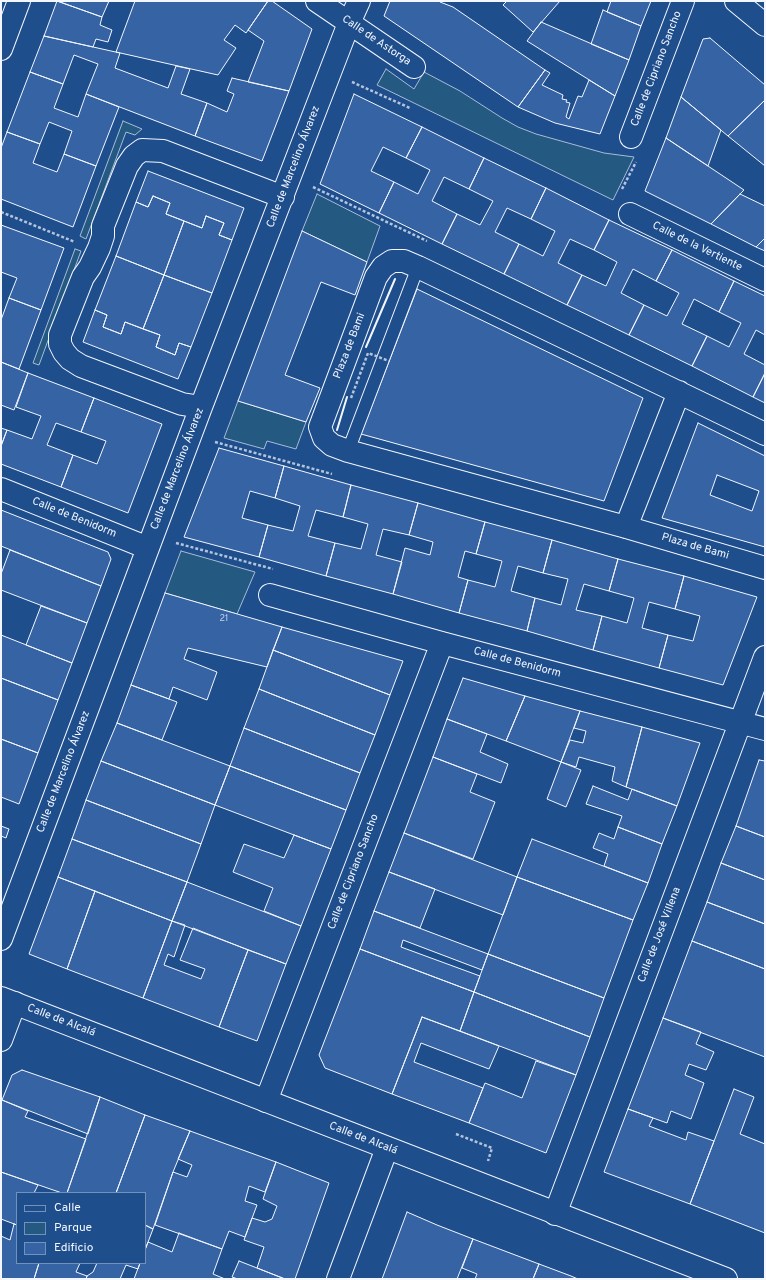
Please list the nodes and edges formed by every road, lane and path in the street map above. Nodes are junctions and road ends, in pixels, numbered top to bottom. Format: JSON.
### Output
{"nodes":[{"id":1,"x":19,"y":1,"type":"edge"},
{"id":2,"x":317,"y":1,"type":"edge"},
{"id":3,"x":359,"y":1,"type":"edge"},
{"id":4,"x":683,"y":1,"type":"edge"},
{"id":5,"x":736,"y":1,"type":"edge"},
{"id":6,"x":763,"y":20,"type":"edge"},
{"id":7,"x":349,"y":23,"type":"junction"},
{"id":8,"x":1,"y":49,"type":"edge"},
{"id":9,"x":414,"y":67,"type":"dead end"},
{"id":10,"x":352,"y":82,"type":"dead end"},
{"id":11,"x":410,"y":108,"type":"dead end"},
{"id":12,"x":631,"y":137,"type":"dead end"},
{"id":13,"x":636,"y":161,"type":"dead end"},
{"id":14,"x":312,"y":187,"type":"dead end"},
{"id":15,"x":620,"y":194,"type":"dead end"},
{"id":16,"x":283,"y":197,"type":"junction"},
{"id":17,"x":1,"y":212,"type":"edge"},
{"id":18,"x":630,"y":214,"type":"dead end"},
{"id":19,"x":73,"y":241,"type":"dead end"},
{"id":20,"x":434,"y":244,"type":"dead end"},
{"id":21,"x":418,"y":267,"type":"junction"},
{"id":22,"x":765,"y":280,"type":"edge"},
{"id":23,"x":389,"y":361,"type":"dead end"},
{"id":24,"x":679,"y":392,"type":"junction"},
{"id":25,"x":351,"y":398,"type":"dead end"},
{"id":26,"x":201,"y":407,"type":"junction"},
{"id":27,"x":765,"y":434,"type":"edge"},
{"id":28,"x":213,"y":442,"type":"dead end"},
{"id":29,"x":348,"y":451,"type":"junction"},
{"id":30,"x":333,"y":474,"type":"dead end"},
{"id":31,"x":1,"y":489,"type":"edge"},
{"id":32,"x":626,"y":527,"type":"junction"},
{"id":33,"x":175,"y":543,"type":"dead end"},
{"id":34,"x":148,"y":548,"type":"junction"},
{"id":35,"x":765,"y":568,"type":"edge"},
{"id":36,"x":275,"y":569,"type":"dead end"},
{"id":37,"x":270,"y":595,"type":"dead end"},
{"id":38,"x":442,"y":643,"type":"junction"},
{"id":39,"x":765,"y":656,"type":"edge"},
{"id":40,"x":739,"y":722,"type":"junction"},
{"id":41,"x":765,"y":729,"type":"edge"},
{"id":42,"x":1,"y":939,"type":"edge"},
{"id":43,"x":8,"y":1001,"type":"edge"},
{"id":44,"x":1,"y":1040,"type":"edge"},
{"id":45,"x":266,"y":1101,"type":"junction"},
{"id":46,"x":456,"y":1134,"type":"dead end"},
{"id":47,"x":478,"y":1143,"type":"dead end"},
{"id":48,"x":387,"y":1148,"type":"junction"},
{"id":49,"x":556,"y":1214,"type":"junction"},
{"id":50,"x":338,"y":1279,"type":"edge"},
{"id":51,"x":726,"y":1279,"type":"edge"}],
"edges":[{"from":1,"to":8,"type":"street"},
{"from":2,"to":7,"type":"street","name":"Calle de Astorga"},
{"from":3,"to":7,"type":"street","name":"Calle de Marcelino Álvarez"},
{"from":4,"to":12,"type":"street","name":"Calle de Cipriano Sancho"},
{"from":5,"to":6,"type":"street"},
{"from":7,"to":9,"type":"street","name":"Calle de Astorga"},
{"from":7,"to":16,"type":"street","name":"Calle de Marcelino Álvarez"},
{"from":10,"to":11,"type":"path"},
{"from":13,"to":15,"type":"path"},
{"from":14,"to":20,"type":"path"},
{"from":16,"to":26,"type":"street","name":"Calle de Marcelino Álvarez"},
{"from":16,"to":26,"type":"street"},
{"from":17,"to":19,"type":"path"},
{"from":18,"to":22,"type":"street","name":"Calle de la Vertiente"},
{"from":21,"to":24,"type":"street","name":"Plaza de Bami"},
{"from":21,"to":29,"type":"lane"},
{"from":21,"to":29,"type":"street","name":"Plaza de Bami"},
{"from":23,"to":25,"type":"path","bridge":true},
{"from":24,"to":27,"type":"street","name":"Plaza de Bami"},
{"from":24,"to":32,"type":"street"},
{"from":26,"to":34,"type":"street","name":"Calle de Marcelino Álvarez"},
{"from":28,"to":30,"type":"path"},
{"from":29,"to":32,"type":"street","name":"Plaza de Bami"},
{"from":31,"to":34,"type":"street","name":"Calle de Benidorm"},
{"from":32,"to":35,"type":"street","name":"Plaza de Bami"},
{"from":33,"to":36,"type":"path"},
{"from":34,"to":42,"type":"street","name":"Calle de Marcelino Álvarez"},
{"from":37,"to":38,"type":"street","name":"Calle de Benidorm"},
{"from":38,"to":40,"type":"street","name":"Calle de Benidorm"},
{"from":38,"to":45,"type":"street","name":"Calle de Cipriano Sancho"},
{"from":39,"to":40,"type":"street","name":"Calle de José Villena"},
{"from":40,"to":41,"type":"street","name":"Calle de Benidorm"},
{"from":40,"to":49,"type":"street","name":"Calle de José Villena"},
{"from":43,"to":44,"type":"street"},
{"from":43,"to":45,"type":"street","name":"Calle de Alcalá"},
{"from":45,"to":48,"type":"street","name":"Calle de Alcalá"},
{"from":46,"to":47,"type":"path"},
{"from":48,"to":49,"type":"street","name":"Calle de Alcalá"},
{"from":48,"to":50,"type":"street"},
{"from":49,"to":51,"type":"street","name":"Calle de Alcalá"}]}
